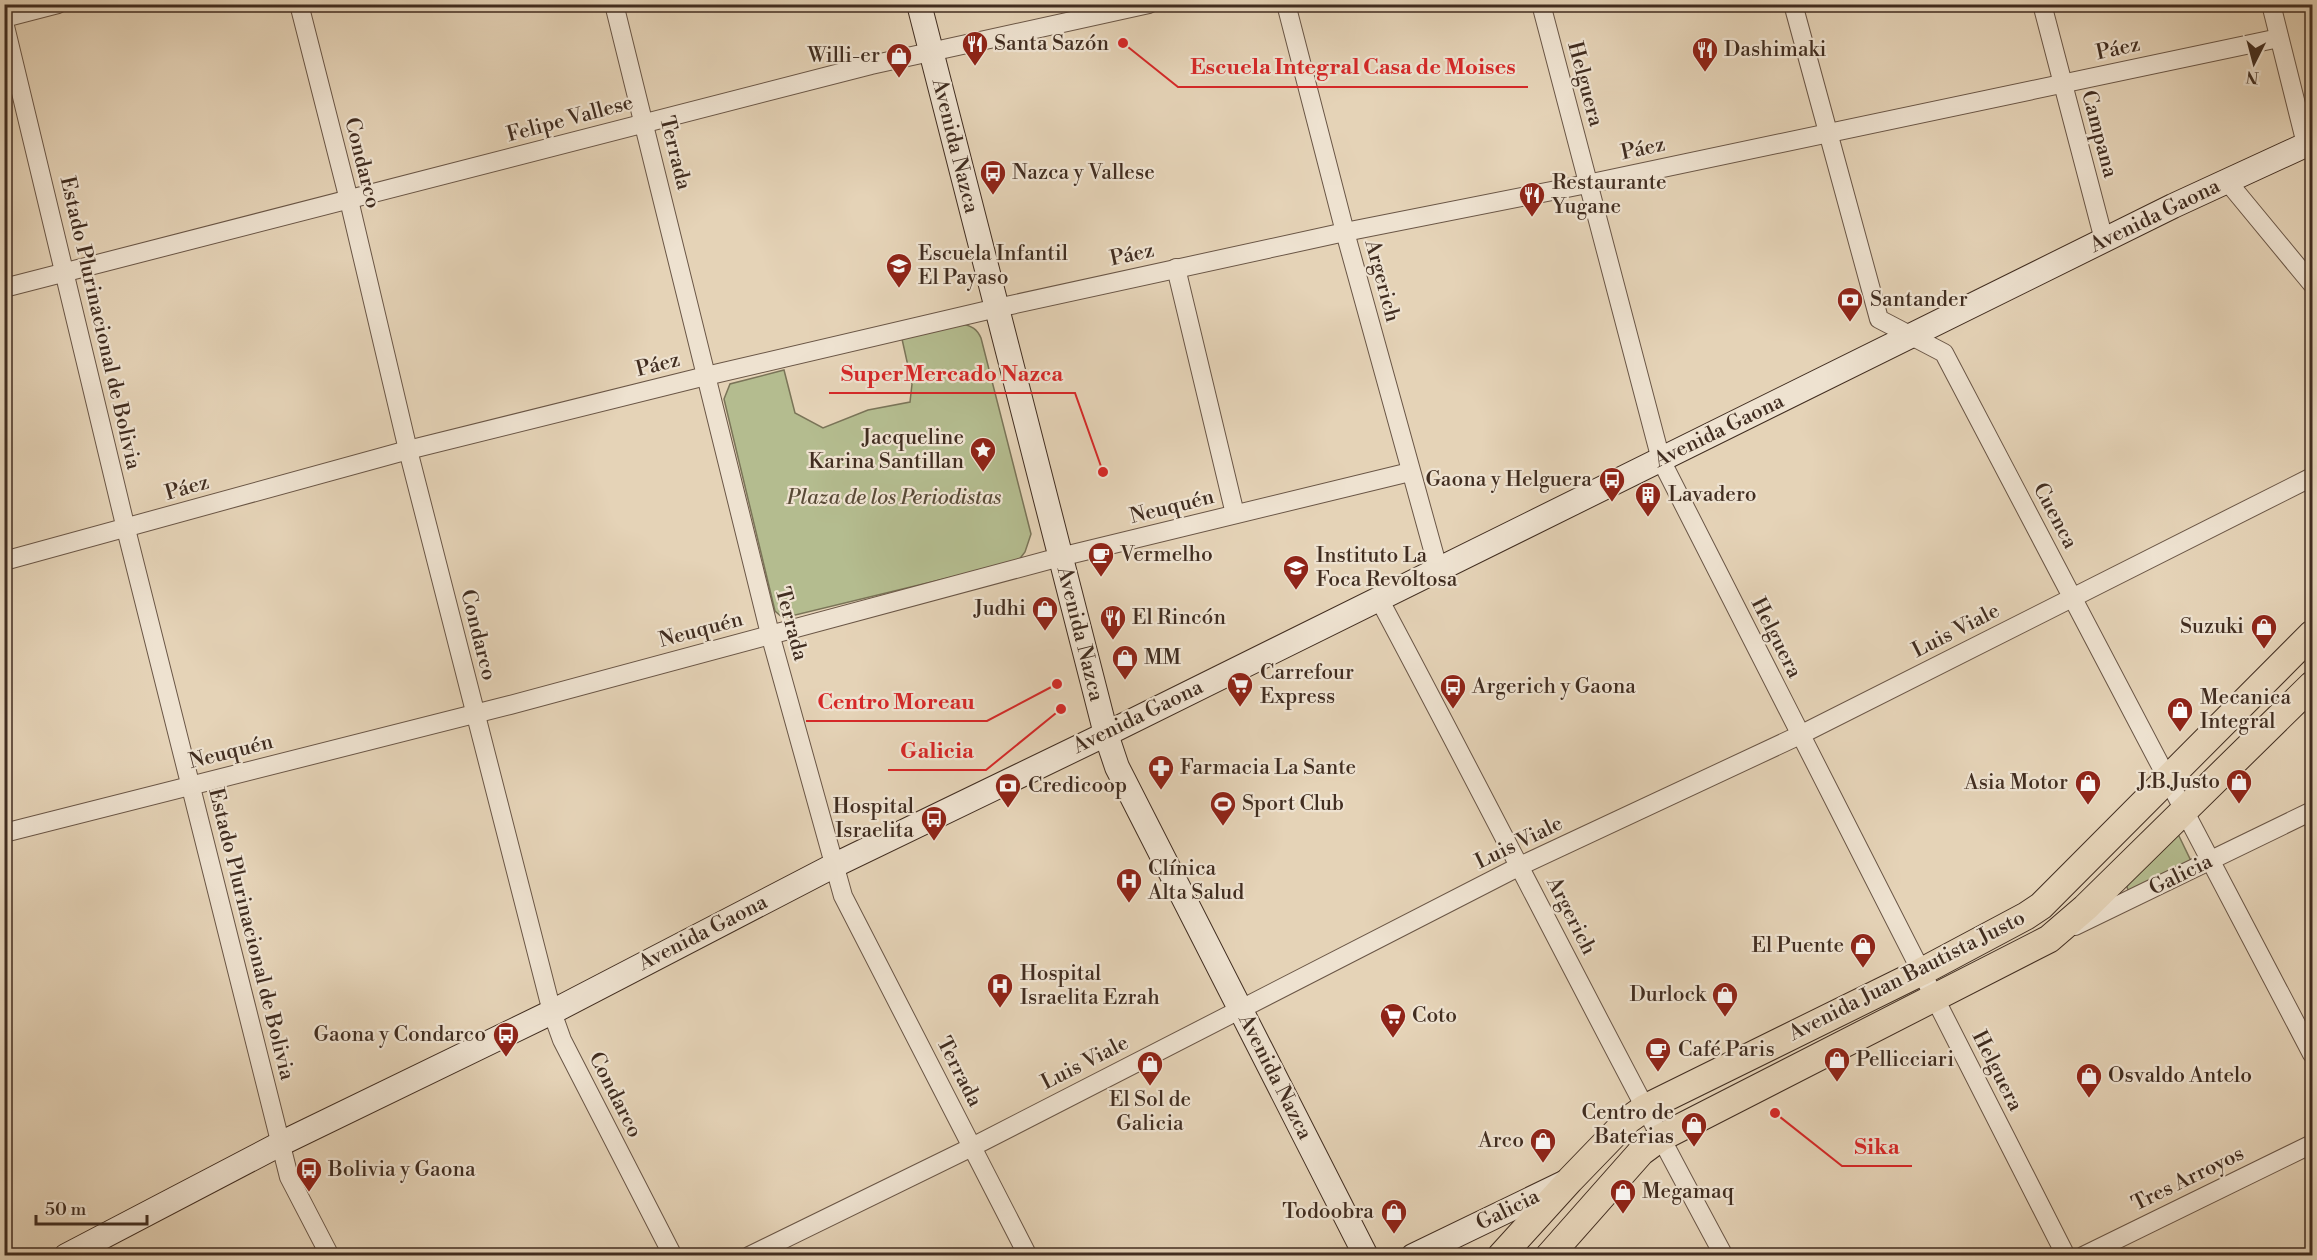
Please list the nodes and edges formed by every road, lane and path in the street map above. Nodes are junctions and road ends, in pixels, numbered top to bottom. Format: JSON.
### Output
{"nodes":[{"id":1,"x":58,"y":4,"type":"edge"},
{"id":2,"x":299,"y":4,"type":"edge"},
{"id":3,"x":614,"y":4,"type":"edge"},
{"id":4,"x":919,"y":4,"type":"edge"},
{"id":5,"x":1149,"y":4,"type":"edge"},
{"id":6,"x":1286,"y":4,"type":"edge"},
{"id":7,"x":1541,"y":4,"type":"edge"},
{"id":8,"x":1793,"y":4,"type":"edge"},
{"id":9,"x":2042,"y":4,"type":"edge"},
{"id":10,"x":2271,"y":4,"type":"edge"},
{"id":11,"x":4,"y":20,"type":"edge"},
{"id":12,"x":2279,"y":38,"type":"junction"},
{"id":13,"x":932,"y":51,"type":"junction"},
{"id":14,"x":2062,"y":84,"type":"junction"},
{"id":15,"x":645,"y":123,"type":"junction"},
{"id":16,"x":1828,"y":133,"type":"junction"},
{"id":17,"x":2309,"y":143,"type":"edge"},
{"id":18,"x":2227,"y":181,"type":"junction"},
{"id":19,"x":1587,"y":184,"type":"junction"},
{"id":20,"x":349,"y":200,"type":"junction"},
{"id":21,"x":1345,"y":232,"type":"junction"},
{"id":22,"x":2104,"y":240,"type":"junction"},
{"id":23,"x":1176,"y":268,"type":"junction"},
{"id":24,"x":65,"y":272,"type":"junction"},
{"id":25,"x":2313,"y":284,"type":"edge"},
{"id":26,"x":4,"y":288,"type":"edge"},
{"id":27,"x":996,"y":308,"type":"junction"},
{"id":28,"x":1910,"y":336,"type":"junction"},
{"id":29,"x":706,"y":376,"type":"junction"},
{"id":30,"x":408,"y":450,"type":"junction"},
{"id":31,"x":1661,"y":460,"type":"junction"},
{"id":32,"x":1410,"y":472,"type":"junction"},
{"id":33,"x":2313,"y":477,"type":"edge"},
{"id":34,"x":1235,"y":514,"type":"junction"},
{"id":35,"x":126,"y":529,"type":"junction"},
{"id":36,"x":1060,"y":557,"type":"junction"},
{"id":37,"x":4,"y":561,"type":"edge"},
{"id":38,"x":1438,"y":568,"type":"junction"},
{"id":39,"x":1378,"y":597,"type":"junction"},
{"id":40,"x":2072,"y":598,"type":"junction"},
{"id":41,"x":770,"y":634,"type":"junction"},
{"id":42,"x":2313,"y":634,"type":"edge"},
{"id":43,"x":2313,"y":685,"type":"edge"},
{"id":44,"x":475,"y":713,"type":"junction"},
{"id":45,"x":1106,"y":734,"type":"junction"},
{"id":46,"x":1800,"y":735,"type":"junction"},
{"id":47,"x":2167,"y":781,"type":"junction"},
{"id":48,"x":191,"y":785,"type":"junction"},
{"id":49,"x":2183,"y":811,"type":"junction"},
{"id":50,"x":2313,"y":811,"type":"edge"},
{"id":51,"x":4,"y":833,"type":"edge"},
{"id":52,"x":2209,"y":862,"type":"junction"},
{"id":53,"x":833,"y":866,"type":"junction"},
{"id":54,"x":1520,"y":867,"type":"junction"},
{"id":55,"x":2049,"y":939,"type":"junction"},
{"id":56,"x":1921,"y":972,"type":"junction"},
{"id":57,"x":1934,"y":999,"type":"junction"},
{"id":58,"x":1240,"y":1008,"type":"junction"},
{"id":59,"x":552,"y":1012,"type":"junction"},
{"id":60,"x":2313,"y":1054,"type":"edge"},
{"id":61,"x":1645,"y":1108,"type":"junction"},
{"id":62,"x":1660,"y":1138,"type":"junction"},
{"id":63,"x":280,"y":1144,"type":"junction"},
{"id":64,"x":2313,"y":1144,"type":"edge"},
{"id":65,"x":972,"y":1147,"type":"junction"},
{"id":66,"x":1570,"y":1180,"type":"junction"},
{"id":67,"x":66,"y":1256,"type":"edge"},
{"id":68,"x":330,"y":1256,"type":"edge"},
{"id":69,"x":673,"y":1256,"type":"edge"},
{"id":70,"x":749,"y":1256,"type":"edge"},
{"id":71,"x":1028,"y":1256,"type":"edge"},
{"id":72,"x":1366,"y":1256,"type":"edge"},
{"id":73,"x":1413,"y":1256,"type":"edge"},
{"id":74,"x":1501,"y":1256,"type":"edge"},
{"id":75,"x":1549,"y":1256,"type":"edge"},
{"id":76,"x":1724,"y":1256,"type":"edge"},
{"id":77,"x":2067,"y":1256,"type":"edge"},
{"id":78,"x":2083,"y":1256,"type":"edge"}],
"edges":[{"from":1,"to":11,"type":"street"},
{"from":2,"to":20,"type":"street","name":"Condarco"},
{"from":3,"to":15,"type":"street","name":"Terrada"},
{"from":4,"to":13,"type":"main road","name":"Avenida Nazca"},
{"from":5,"to":13,"type":"street","name":"Felipe Vallese"},
{"from":6,"to":21,"type":"street","name":"Argerich"},
{"from":7,"to":19,"type":"street","name":"Helguera"},
{"from":8,"to":16,"type":"street","name":"Cuenca"},
{"from":9,"to":14,"type":"street","name":"Campana"},
{"from":10,"to":12,"type":"street"},
{"from":11,"to":24,"type":"street","name":"Estado Plurinacional de Bolivia"},
{"from":12,"to":14,"type":"street","name":"Páez"},
{"from":12,"to":17,"type":"street"},
{"from":13,"to":15,"type":"street","name":"Felipe Vallese"},
{"from":13,"to":27,"type":"main road","name":"Avenida Nazca"},
{"from":14,"to":16,"type":"street","name":"Páez"},
{"from":14,"to":22,"type":"street","name":"Campana"},
{"from":15,"to":20,"type":"street","name":"Felipe Vallese"},
{"from":15,"to":29,"type":"street","name":"Terrada"},
{"from":16,"to":19,"type":"street","name":"Páez"},
{"from":16,"to":28,"type":"street","name":"Cuenca"},
{"from":17,"to":18,"type":"main road","name":"Avenida Gaona"},
{"from":18,"to":22,"type":"main road","name":"Avenida Gaona"},
{"from":18,"to":25,"type":"street"},
{"from":19,"to":21,"type":"street","name":"Páez"},
{"from":19,"to":31,"type":"street","name":"Helguera"},
{"from":20,"to":24,"type":"street","name":"Felipe Vallese"},
{"from":20,"to":30,"type":"street","name":"Condarco"},
{"from":21,"to":23,"type":"street","name":"Páez"},
{"from":21,"to":32,"type":"street","name":"Argerich"},
{"from":22,"to":28,"type":"main road","name":"Avenida Gaona"},
{"from":23,"to":27,"type":"street","name":"Páez"},
{"from":23,"to":34,"type":"street"},
{"from":24,"to":26,"type":"street","name":"Felipe Vallese"},
{"from":24,"to":35,"type":"street","name":"Estado Plurinacional de Bolivia"},
{"from":27,"to":29,"type":"street","name":"Páez"},
{"from":27,"to":36,"type":"main road","name":"Avenida Nazca"},
{"from":28,"to":31,"type":"main road","name":"Avenida Gaona"},
{"from":28,"to":40,"type":"street","name":"Cuenca"},
{"from":29,"to":30,"type":"street","name":"Páez"},
{"from":29,"to":41,"type":"street","name":"Terrada"},
{"from":30,"to":35,"type":"street","name":"Páez"},
{"from":30,"to":44,"type":"street","name":"Condarco"},
{"from":31,"to":38,"type":"main road","name":"Avenida Gaona"},
{"from":31,"to":46,"type":"street","name":"Helguera"},
{"from":32,"to":34,"type":"street","name":"Neuquén"},
{"from":32,"to":38,"type":"street","name":"Argerich"},
{"from":33,"to":40,"type":"street","name":"Luis Viale"},
{"from":34,"to":36,"type":"street","name":"Neuquén"},
{"from":35,"to":37,"type":"street","name":"Páez"},
{"from":35,"to":48,"type":"street","name":"Estado Plurinacional de Bolivia"},
{"from":36,"to":41,"type":"street","name":"Neuquén"},
{"from":36,"to":45,"type":"main road","name":"Avenida Nazca"},
{"from":38,"to":39,"type":"main road","name":"Avenida Gaona"},
{"from":39,"to":45,"type":"main road","name":"Avenida Gaona"},
{"from":39,"to":54,"type":"street","name":"Argerich"},
{"from":40,"to":46,"type":"street","name":"Luis Viale"},
{"from":40,"to":47,"type":"street","name":"Cuenca"},
{"from":41,"to":44,"type":"street","name":"Neuquén"},
{"from":41,"to":53,"type":"street","name":"Terrada"},
{"from":42,"to":47,"type":"main road","name":"Avenida Juan Bautista Justo"},
{"from":43,"to":49,"type":"main road","name":"Avenida Juan Bautista Justo"},
{"from":44,"to":48,"type":"street","name":"Neuquén"},
{"from":44,"to":59,"type":"street","name":"Condarco"},
{"from":45,"to":53,"type":"main road","name":"Avenida Gaona"},
{"from":45,"to":58,"type":"main road","name":"Avenida Nazca"},
{"from":46,"to":54,"type":"street","name":"Luis Viale"},
{"from":46,"to":56,"type":"street","name":"Helguera"},
{"from":47,"to":49,"type":"street","name":"Cuenca"},
{"from":47,"to":56,"type":"main road","name":"Avenida Juan Bautista Justo"},
{"from":48,"to":51,"type":"street","name":"Neuquén"},
{"from":48,"to":63,"type":"street","name":"Estado Plurinacional de Bolivia"},
{"from":49,"to":52,"type":"street","name":"Cuenca"},
{"from":49,"to":55,"type":"main road","name":"Avenida Juan Bautista Justo"},
{"from":50,"to":52,"type":"street","name":"Galicia"},
{"from":52,"to":55,"type":"street","name":"Galicia"},
{"from":52,"to":60,"type":"street","name":"Cuenca"},
{"from":53,"to":59,"type":"main road","name":"Avenida Gaona"},
{"from":53,"to":65,"type":"street","name":"Terrada"},
{"from":54,"to":58,"type":"street","name":"Luis Viale"},
{"from":54,"to":61,"type":"street","name":"Argerich"},
{"from":55,"to":57,"type":"main road","name":"Avenida Juan Bautista Justo"},
{"from":56,"to":57,"type":"street","name":"Helguera"},
{"from":56,"to":61,"type":"main road","name":"Avenida Juan Bautista Justo"},
{"from":57,"to":62,"type":"main road","name":"Avenida Juan Bautista Justo"},
{"from":57,"to":77,"type":"street","name":"Helguera"},
{"from":58,"to":65,"type":"street","name":"Luis Viale"},
{"from":58,"to":72,"type":"main road","name":"Avenida Nazca"},
{"from":59,"to":63,"type":"main road","name":"Avenida Gaona"},
{"from":59,"to":69,"type":"street","name":"Condarco"},
{"from":61,"to":62,"type":"street","name":"Argerich"},
{"from":61,"to":66,"type":"main road","name":"Avenida Juan Bautista Justo"},
{"from":62,"to":75,"type":"main road","name":"Avenida Juan Bautista Justo"},
{"from":62,"to":76,"type":"street","name":"Argerich"},
{"from":63,"to":67,"type":"main road","name":"Avenida Gaona"},
{"from":63,"to":68,"type":"street","name":"Estado Plurinacional de Bolivia"},
{"from":64,"to":78,"type":"street","name":"Tres Arroyos"},
{"from":65,"to":70,"type":"street","name":"Luis Viale"},
{"from":65,"to":71,"type":"street","name":"Terrada"},
{"from":66,"to":73,"type":"main road","name":"Galicia"},
{"from":66,"to":74,"type":"main road","name":"Avenida Juan Bautista Justo"}]}
